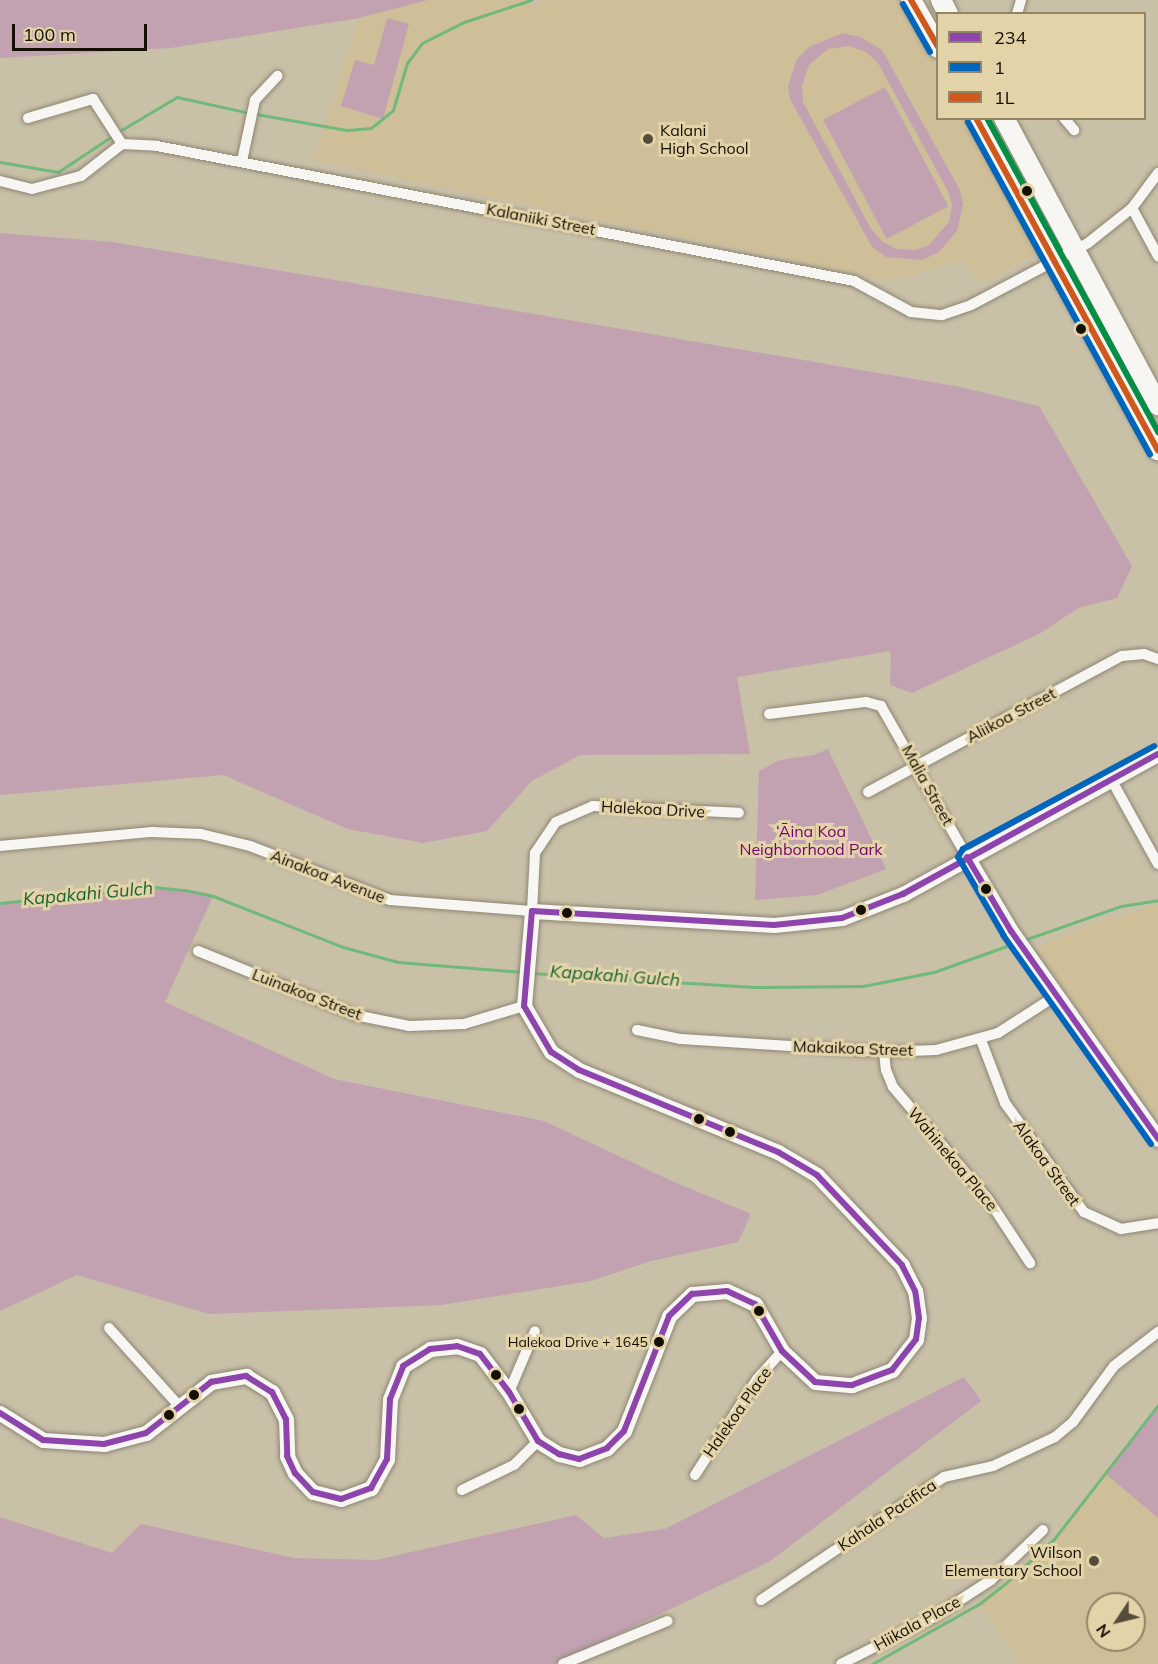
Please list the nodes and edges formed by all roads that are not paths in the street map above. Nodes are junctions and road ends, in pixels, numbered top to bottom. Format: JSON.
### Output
{"nodes":[{"id":1,"x":911,"y":0,"type":"edge"},
{"id":2,"x":936,"y":44,"type":"edge"},
{"id":3,"x":277,"y":76,"type":"dead end"},
{"id":4,"x":28,"y":118,"type":"dead end"},
{"id":5,"x":977,"y":120,"type":"edge"},
{"id":6,"x":1005,"y":120,"type":"edge"},
{"id":7,"x":1066,"y":120,"type":"edge"},
{"id":8,"x":1074,"y":130,"type":"dead end"},
{"id":9,"x":122,"y":144,"type":"junction"},
{"id":10,"x":242,"y":161,"type":"junction"},
{"id":11,"x":1158,"y":173,"type":"edge"},
{"id":12,"x":0,"y":181,"type":"edge"},
{"id":13,"x":1132,"y":208,"type":"junction"},
{"id":14,"x":1074,"y":251,"type":"junction"},
{"id":15,"x":1158,"y":256,"type":"edge"},
{"id":16,"x":1054,"y":262,"type":"junction"},
{"id":17,"x":1158,"y":405,"type":"edge"},
{"id":18,"x":1158,"y":451,"type":"edge"},
{"id":19,"x":1158,"y":659,"type":"edge"},
{"id":20,"x":768,"y":714,"type":"dead end"},
{"id":21,"x":1158,"y":754,"type":"edge"},
{"id":22,"x":917,"y":766,"type":"junction"},
{"id":23,"x":1111,"y":779,"type":"junction"},
{"id":24,"x":868,"y":792,"type":"dead end"},
{"id":25,"x":740,"y":813,"type":"dead end"},
{"id":26,"x":0,"y":846,"type":"edge"},
{"id":27,"x":967,"y":857,"type":"junction"},
{"id":28,"x":1158,"y":864,"type":"edge"},
{"id":29,"x":532,"y":911,"type":"junction"},
{"id":30,"x":198,"y":951,"type":"dead end"},
{"id":31,"x":1056,"y":995,"type":"junction"},
{"id":32,"x":524,"y":1006,"type":"junction"},
{"id":33,"x":637,"y":1030,"type":"dead end"},
{"id":34,"x":981,"y":1040,"type":"junction"},
{"id":35,"x":884,"y":1052,"type":"junction"},
{"id":36,"x":1158,"y":1139,"type":"edge"},
{"id":37,"x":1158,"y":1223,"type":"edge"},
{"id":38,"x":1030,"y":1263,"type":"dead end"},
{"id":39,"x":109,"y":1328,"type":"dead end"},
{"id":40,"x":535,"y":1331,"type":"dead end"},
{"id":41,"x":1158,"y":1332,"type":"edge"},
{"id":42,"x":782,"y":1351,"type":"junction"},
{"id":43,"x":509,"y":1392,"type":"junction"},
{"id":44,"x":181,"y":1408,"type":"junction"},
{"id":45,"x":0,"y":1413,"type":"edge"},
{"id":46,"x":538,"y":1441,"type":"junction"},
{"id":47,"x":695,"y":1475,"type":"dead end"},
{"id":48,"x":462,"y":1490,"type":"dead end"},
{"id":49,"x":1043,"y":1530,"type":"dead end"},
{"id":50,"x":761,"y":1600,"type":"dead end"},
{"id":51,"x":668,"y":1621,"type":"dead end"},
{"id":52,"x":563,"y":1664,"type":"edge"},
{"id":53,"x":841,"y":1664,"type":"edge"}],
"edges":[{"from":1,"to":2,"type":"highway"},
{"from":3,"to":10,"type":"street"},
{"from":4,"to":9,"type":"street"},
{"from":5,"to":16,"type":"highway"},
{"from":6,"to":14,"type":"highway"},
{"from":7,"to":8,"type":"street"},
{"from":9,"to":10,"type":"street","name":"Kalaniiki Street"},
{"from":9,"to":12,"type":"street"},
{"from":10,"to":16,"type":"street","name":"Kalaniiki Street"},
{"from":11,"to":13,"type":"street","name":"Kalaniiki Street"},
{"from":13,"to":14,"type":"street","name":"Kalaniiki Street"},
{"from":13,"to":15,"type":"street"},
{"from":14,"to":16,"type":"street","name":"Kalaniiki Street"},
{"from":14,"to":17,"type":"highway"},
{"from":16,"to":18,"type":"highway"},
{"from":19,"to":22,"type":"street","name":"Aliikoa Street"},
{"from":20,"to":22,"type":"street","name":"Malia Street"},
{"from":21,"to":23,"type":"street","name":"Ainakoa Avenue"},
{"from":22,"to":24,"type":"street","name":"Aliikoa Street"},
{"from":22,"to":27,"type":"street","name":"Malia Street"},
{"from":23,"to":27,"type":"street","name":"Ainakoa Avenue"},
{"from":23,"to":28,"type":"street"},
{"from":25,"to":29,"type":"street","name":"Halekoa Drive"},
{"from":26,"to":29,"type":"street","name":"Ainakoa Avenue"},
{"from":27,"to":29,"type":"street","name":"Ainakoa Avenue"},
{"from":27,"to":31,"type":"street","name":"Malia Street"},
{"from":29,"to":32,"type":"street","name":"Halekoa Drive"},
{"from":30,"to":32,"type":"street","name":"Luinakoa Street"},
{"from":31,"to":34,"type":"street","name":"Makaikoa Street"},
{"from":31,"to":36,"type":"street","name":"Malia Street"},
{"from":32,"to":42,"type":"street"},
{"from":33,"to":35,"type":"street","name":"Makaikoa Street"},
{"from":34,"to":35,"type":"street","name":"Makaikoa Street"},
{"from":34,"to":37,"type":"street","name":"Alakoa Street"},
{"from":35,"to":38,"type":"street","name":"Wahinekoa Place"},
{"from":39,"to":44,"type":"street"},
{"from":40,"to":43,"type":"street"},
{"from":41,"to":50,"type":"street","name":"Kahala Pacifica"},
{"from":42,"to":46,"type":"street"},
{"from":42,"to":47,"type":"street","name":"Halekoa Place"},
{"from":43,"to":44,"type":"street"},
{"from":43,"to":46,"type":"street"},
{"from":44,"to":45,"type":"street"},
{"from":46,"to":48,"type":"street"},
{"from":49,"to":53,"type":"street","name":"Hiikala Place"},
{"from":51,"to":52,"type":"street"}]}
